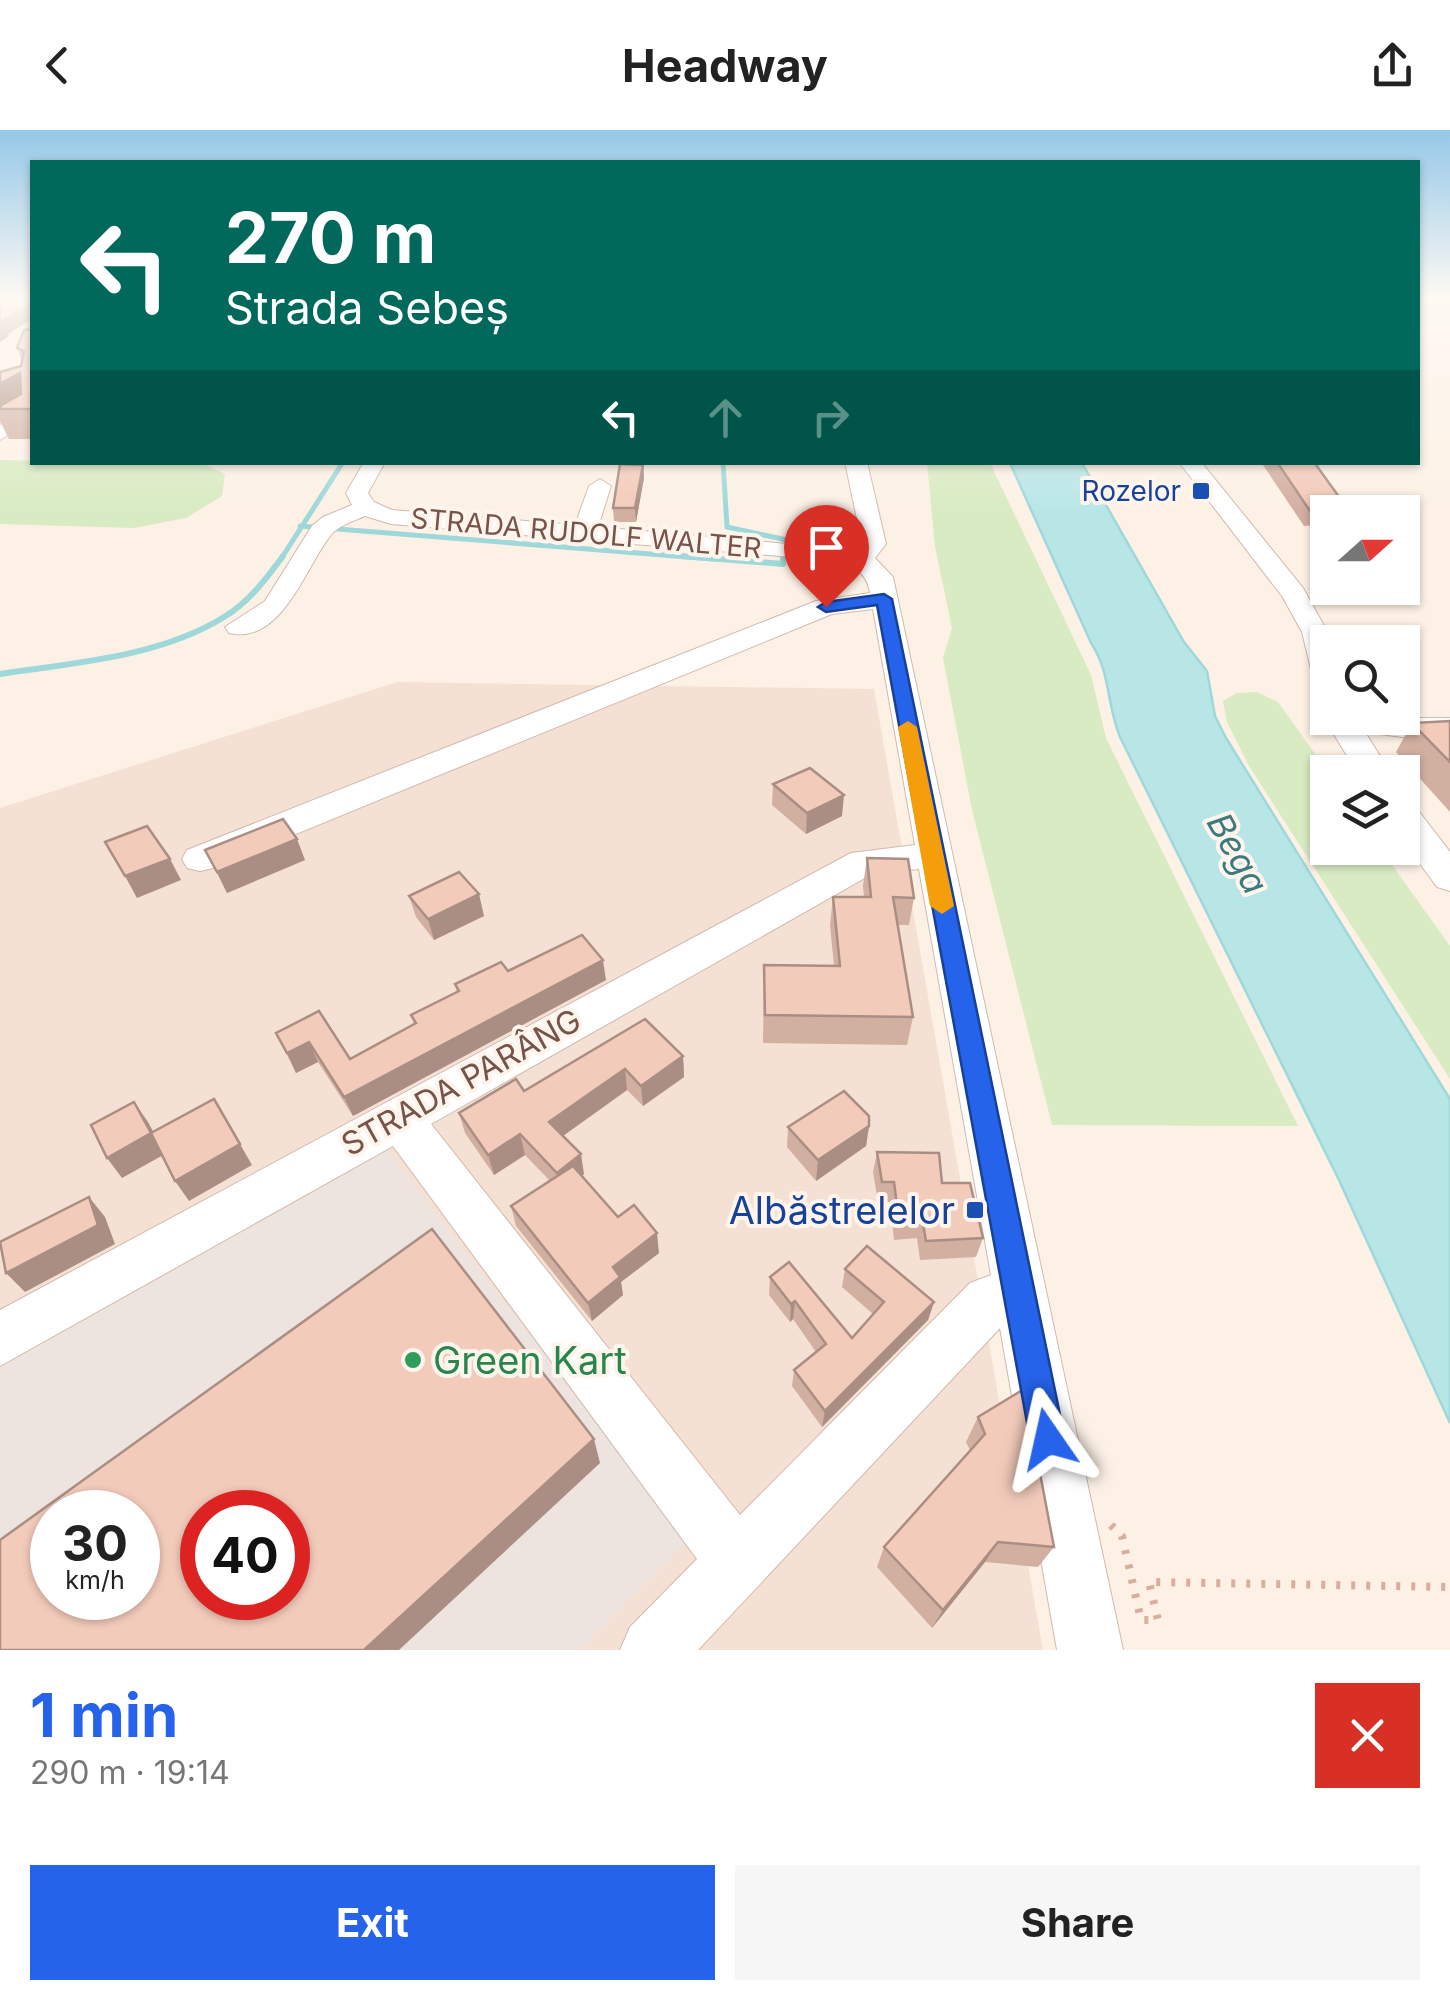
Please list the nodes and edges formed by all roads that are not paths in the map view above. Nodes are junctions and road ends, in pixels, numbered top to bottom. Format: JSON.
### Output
{"nodes":[{"id":1,"x":30,"y":413,"type":"edge"},
{"id":2,"x":5,"y":442,"type":"edge"},
{"id":3,"x":373,"y":465,"type":"edge"},
{"id":4,"x":857,"y":465,"type":"edge"},
{"id":5,"x":1191,"y":465,"type":"edge"},
{"id":6,"x":600,"y":486,"type":"dead end"},
{"id":7,"x":366,"y":508,"type":"junction"},
{"id":8,"x":584,"y":534,"type":"junction"},
{"id":9,"x":861,"y":559,"type":"junction"},
{"id":10,"x":884,"y":599,"type":"junction"},
{"id":11,"x":1312,"y":625,"type":"edge"},
{"id":12,"x":239,"y":627,"type":"dead end"},
{"id":13,"x":1450,"y":727,"type":"edge"},
{"id":14,"x":1420,"y":730,"type":"edge"},
{"id":15,"x":1420,"y":837,"type":"edge"},
{"id":16,"x":932,"y":856,"type":"junction"},
{"id":17,"x":200,"y":859,"type":"dead end"},
{"id":18,"x":1450,"y":878,"type":"edge"},
{"id":19,"x":398,"y":1116,"type":"junction"},
{"id":20,"x":1018,"y":1294,"type":"junction"},
{"id":21,"x":0,"y":1339,"type":"edge"},
{"id":22,"x":737,"y":1562,"type":"junction"},
{"id":23,"x":653,"y":1650,"type":"edge"},
{"id":24,"x":1090,"y":1650,"type":"edge"}],
"edges":[{"from":1,"to":2,"type":"street"},
{"from":3,"to":7,"type":"street","name":"STRADA RUDOLF WALTER"},
{"from":4,"to":9,"type":"street"},
{"from":5,"to":11,"type":"street"},
{"from":6,"to":8,"type":"street"},
{"from":7,"to":8,"type":"street","name":"STRADA RUDOLF WALTER"},
{"from":7,"to":12,"type":"street"},
{"from":8,"to":9,"type":"street","name":"STRADA RUDOLF WALTER"},
{"from":9,"to":10,"type":"street"},
{"from":10,"to":16,"type":"street"},
{"from":10,"to":17,"type":"street"},
{"from":13,"to":14,"type":"street"},
{"from":15,"to":18,"type":"street"},
{"from":16,"to":19,"type":"street","name":"STRADA PARÂNG"},
{"from":16,"to":20,"type":"street"},
{"from":19,"to":21,"type":"street","name":"STRADA PARÂNG"},
{"from":19,"to":22,"type":"street"},
{"from":20,"to":22,"type":"street"},
{"from":20,"to":24,"type":"street"},
{"from":22,"to":23,"type":"street"}]}
